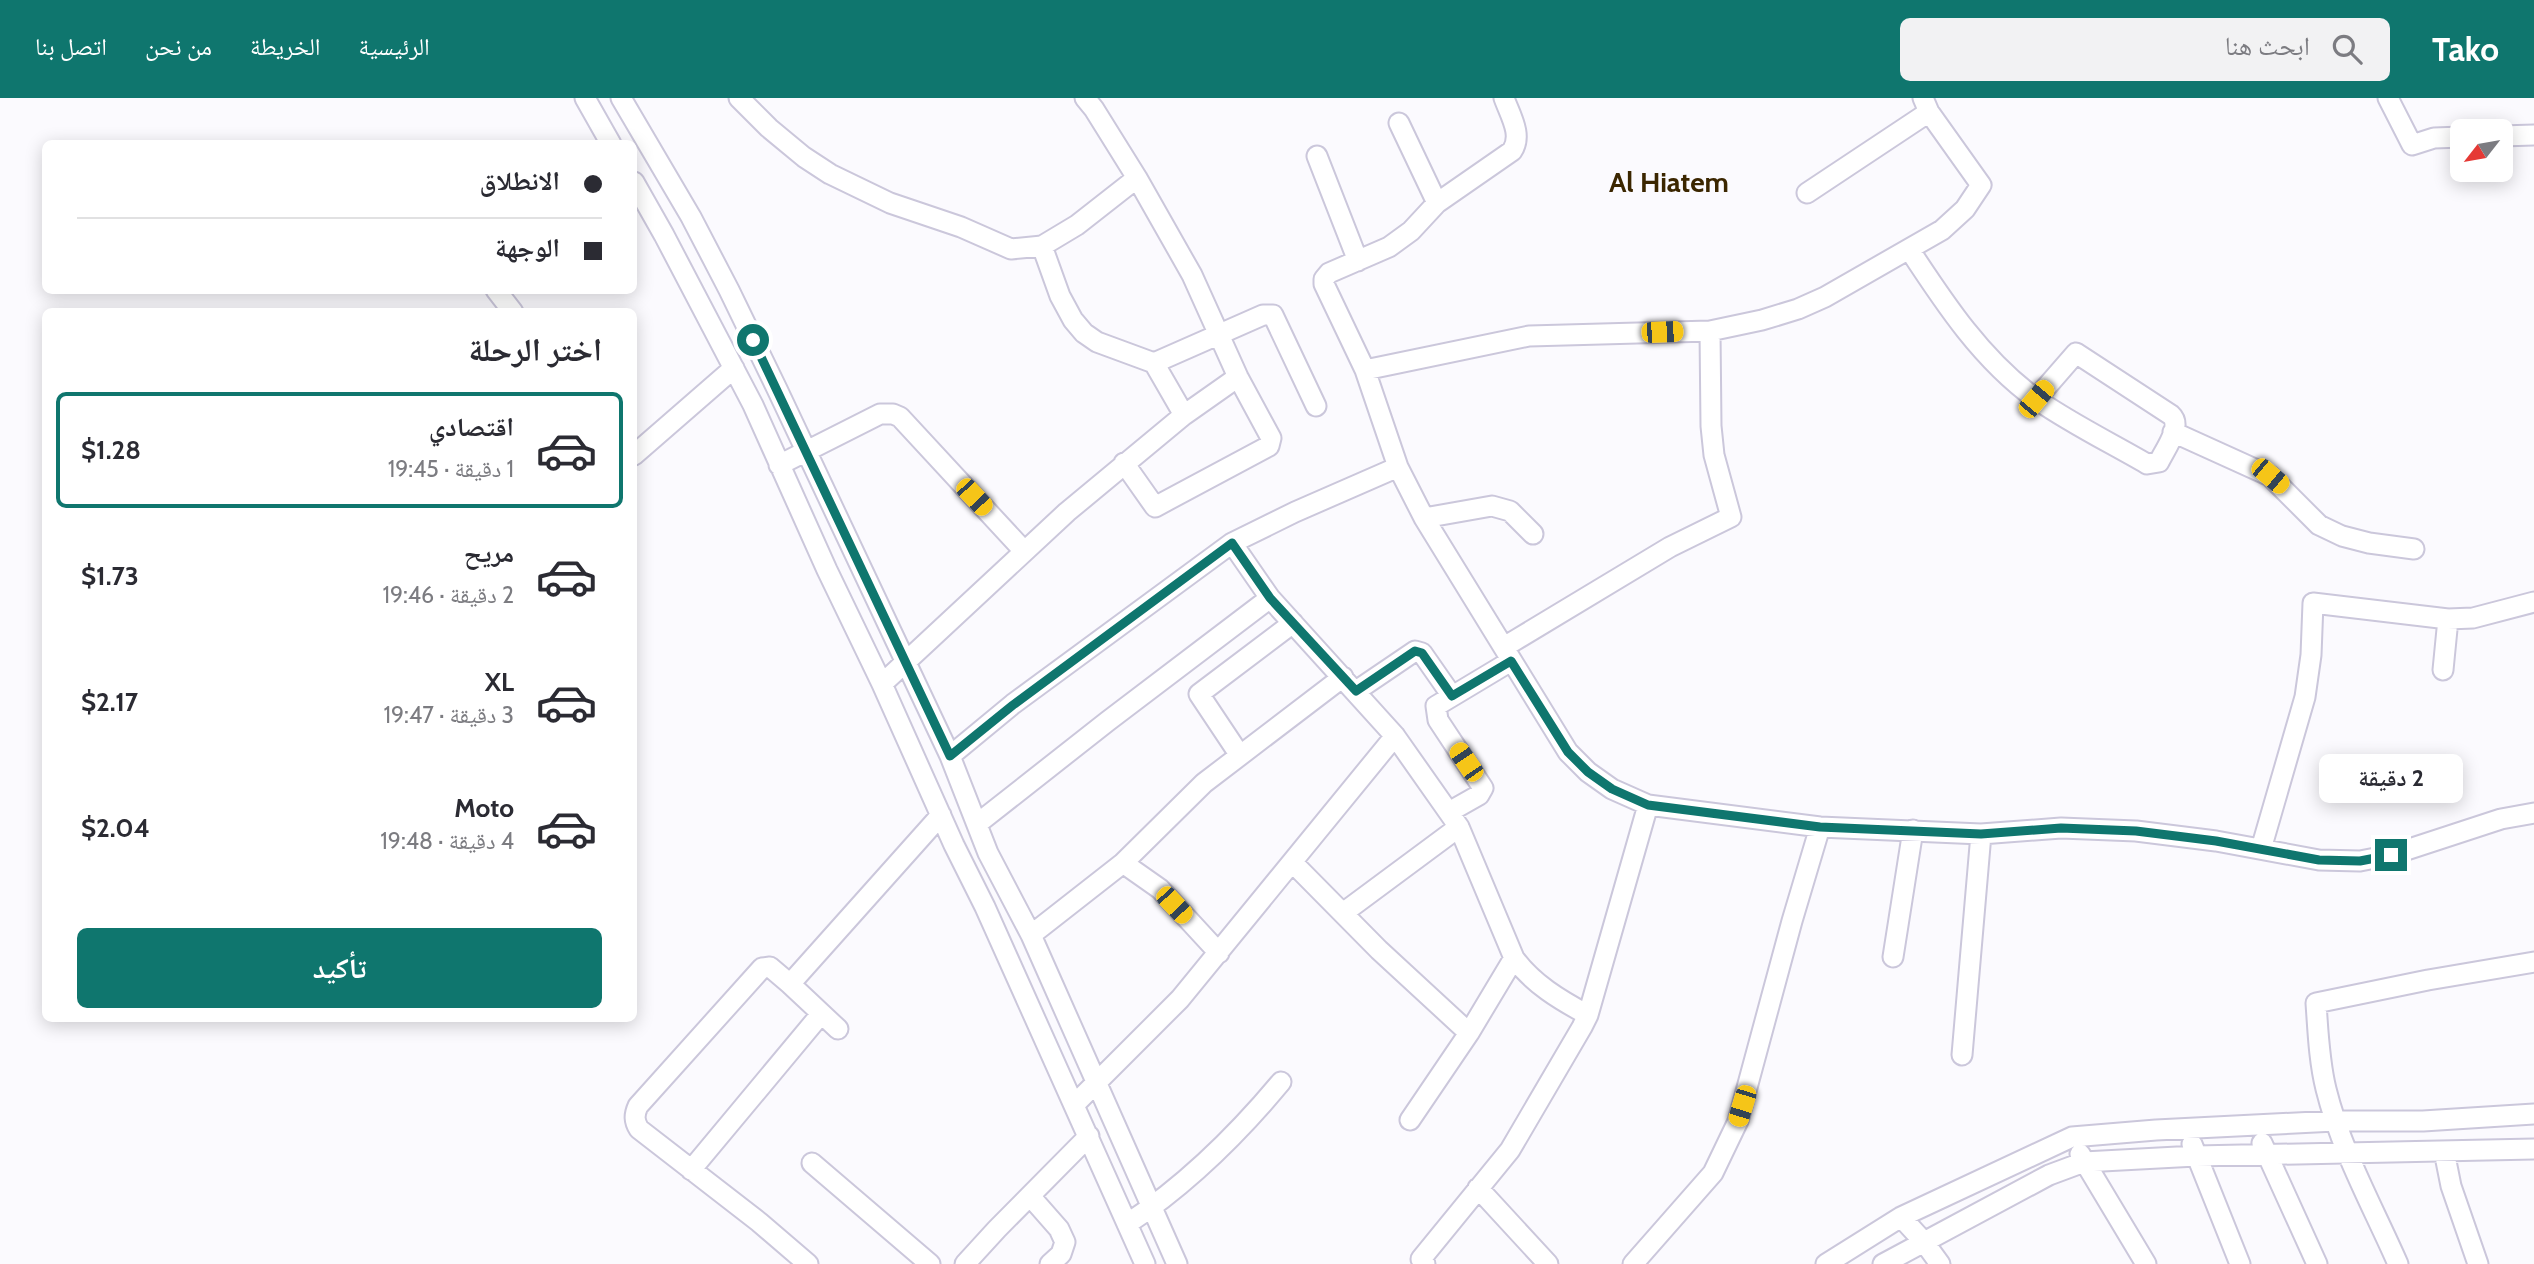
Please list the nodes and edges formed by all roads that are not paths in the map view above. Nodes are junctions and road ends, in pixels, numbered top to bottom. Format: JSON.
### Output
{"nodes":[{"id":1,"x":584,"y":98,"type":"edge"},
{"id":2,"x":621,"y":98,"type":"edge"},
{"id":3,"x":739,"y":98,"type":"edge"},
{"id":4,"x":1085,"y":98,"type":"edge"},
{"id":5,"x":1504,"y":98,"type":"edge"},
{"id":6,"x":2388,"y":98,"type":"edge"},
{"id":7,"x":1926,"y":105,"type":"edge"},
{"id":8,"x":1399,"y":123,"type":"dead end"},
{"id":9,"x":2534,"y":135,"type":"edge"},
{"id":10,"x":2513,"y":136,"type":"edge"},
{"id":11,"x":2450,"y":137,"type":"edge"},
{"id":12,"x":609,"y":140,"type":"edge"},
{"id":13,"x":1317,"y":156,"type":"dead end"},
{"id":14,"x":1137,"y":178,"type":"junction"},
{"id":15,"x":637,"y":187,"type":"edge"},
{"id":16,"x":1807,"y":193,"type":"dead end"},
{"id":17,"x":1437,"y":203,"type":"junction"},
{"id":18,"x":1042,"y":246,"type":"junction"},
{"id":19,"x":1909,"y":249,"type":"junction"},
{"id":20,"x":1359,"y":261,"type":"junction"},
{"id":21,"x":499,"y":294,"type":"edge"},
{"id":22,"x":510,"y":308,"type":"edge"},
{"id":23,"x":1710,"y":331,"type":"junction"},
{"id":24,"x":1220,"y":335,"type":"junction"},
{"id":25,"x":1154,"y":363,"type":"junction"},
{"id":26,"x":734,"y":368,"type":"junction"},
{"id":27,"x":1365,"y":369,"type":"junction"},
{"id":28,"x":1238,"y":377,"type":"junction"},
{"id":29,"x":2036,"y":399,"type":"junction"},
{"id":30,"x":1316,"y":406,"type":"dead end"},
{"id":31,"x":1184,"y":415,"type":"junction"},
{"id":32,"x":2173,"y":432,"type":"junction"},
{"id":33,"x":806,"y":451,"type":"junction"},
{"id":34,"x":637,"y":452,"type":"edge"},
{"id":35,"x":1124,"y":463,"type":"junction"},
{"id":36,"x":779,"y":465,"type":"junction"},
{"id":37,"x":1398,"y":467,"type":"junction"},
{"id":38,"x":1424,"y":518,"type":"junction"},
{"id":39,"x":1533,"y":534,"type":"dead end"},
{"id":40,"x":1232,"y":543,"type":"junction"},
{"id":41,"x":2414,"y":549,"type":"dead end"},
{"id":42,"x":1024,"y":551,"type":"junction"},
{"id":43,"x":1270,"y":598,"type":"junction"},
{"id":44,"x":2534,"y":602,"type":"edge"},
{"id":45,"x":2448,"y":619,"type":"junction"},
{"id":46,"x":1293,"y":623,"type":"junction"},
{"id":47,"x":1508,"y":654,"type":"junction"},
{"id":48,"x":906,"y":663,"type":"junction"},
{"id":49,"x":2444,"y":670,"type":"dead end"},
{"id":50,"x":882,"y":684,"type":"junction"},
{"id":51,"x":1350,"y":684,"type":"junction"},
{"id":52,"x":1452,"y":696,"type":"junction"},
{"id":53,"x":1395,"y":736,"type":"junction"},
{"id":54,"x":1240,"y":754,"type":"junction"},
{"id":55,"x":950,"y":756,"type":"junction"},
{"id":56,"x":1648,"y":805,"type":"junction"},
{"id":57,"x":2534,"y":813,"type":"edge"},
{"id":58,"x":941,"y":816,"type":"junction"},
{"id":59,"x":1454,"y":820,"type":"junction"},
{"id":60,"x":977,"y":824,"type":"junction"},
{"id":61,"x":1820,"y":827,"type":"junction"},
{"id":62,"x":1913,"y":830,"type":"junction"},
{"id":63,"x":1981,"y":834,"type":"junction"},
{"id":64,"x":2261,"y":849,"type":"junction"},
{"id":65,"x":1123,"y":863,"type":"junction"},
{"id":66,"x":1293,"y":863,"type":"junction"},
{"id":67,"x":1343,"y":913,"type":"junction"},
{"id":68,"x":1031,"y":935,"type":"junction"},
{"id":69,"x":1219,"y":953,"type":"junction"},
{"id":70,"x":1893,"y":957,"type":"dead end"},
{"id":71,"x":1514,"y":958,"type":"junction"},
{"id":72,"x":2534,"y":962,"type":"edge"},
{"id":73,"x":790,"y":984,"type":"junction"},
{"id":74,"x":821,"y":1014,"type":"junction"},
{"id":75,"x":1588,"y":1015,"type":"junction"},
{"id":76,"x":838,"y":1029,"type":"dead end"},
{"id":77,"x":1469,"y":1033,"type":"junction"},
{"id":78,"x":1962,"y":1055,"type":"dead end"},
{"id":79,"x":1281,"y":1082,"type":"dead end"},
{"id":80,"x":1097,"y":1083,"type":"junction"},
{"id":81,"x":1074,"y":1105,"type":"junction"},
{"id":82,"x":2534,"y":1114,"type":"edge"},
{"id":83,"x":1410,"y":1120,"type":"dead end"},
{"id":84,"x":2335,"y":1121,"type":"junction"},
{"id":85,"x":2254,"y":1126,"type":"junction"},
{"id":86,"x":2188,"y":1129,"type":"junction"},
{"id":87,"x":1089,"y":1136,"type":"junction"},
{"id":88,"x":2072,"y":1137,"type":"junction"},
{"id":89,"x":2534,"y":1149,"type":"edge"},
{"id":90,"x":2348,"y":1152,"type":"junction"},
{"id":91,"x":2444,"y":1152,"type":"junction"},
{"id":92,"x":2267,"y":1154,"type":"junction"},
{"id":93,"x":2196,"y":1156,"type":"junction"},
{"id":94,"x":812,"y":1163,"type":"dead end"},
{"id":95,"x":2084,"y":1163,"type":"junction"},
{"id":96,"x":691,"y":1170,"type":"junction"},
{"id":97,"x":1478,"y":1188,"type":"junction"},
{"id":98,"x":1030,"y":1196,"type":"junction"},
{"id":99,"x":1152,"y":1207,"type":"junction"},
{"id":100,"x":1901,"y":1217,"type":"junction"},
{"id":101,"x":1127,"y":1224,"type":"junction"},
{"id":102,"x":1924,"y":1242,"type":"junction"},
{"id":103,"x":808,"y":1264,"type":"edge"},
{"id":104,"x":930,"y":1264,"type":"edge"},
{"id":105,"x":965,"y":1264,"type":"edge"},
{"id":106,"x":1050,"y":1264,"type":"edge"},
{"id":107,"x":1145,"y":1264,"type":"edge"},
{"id":108,"x":1177,"y":1264,"type":"edge"},
{"id":109,"x":1425,"y":1264,"type":"edge"},
{"id":110,"x":1548,"y":1264,"type":"edge"},
{"id":111,"x":1633,"y":1264,"type":"edge"},
{"id":112,"x":1826,"y":1264,"type":"edge"},
{"id":113,"x":1883,"y":1264,"type":"edge"},
{"id":114,"x":1940,"y":1264,"type":"edge"},
{"id":115,"x":2146,"y":1264,"type":"edge"},
{"id":116,"x":2240,"y":1264,"type":"edge"},
{"id":117,"x":2317,"y":1264,"type":"edge"},
{"id":118,"x":2398,"y":1264,"type":"edge"},
{"id":119,"x":2478,"y":1264,"type":"edge"}],
"edges":[{"from":1,"to":12,"type":"street"},
{"from":2,"to":33,"type":"street"},
{"from":3,"to":18,"type":"street"},
{"from":4,"to":14,"type":"street"},
{"from":5,"to":17,"type":"street"},
{"from":6,"to":11,"type":"street"},
{"from":7,"to":16,"type":"street"},
{"from":7,"to":19,"type":"street"},
{"from":8,"to":17,"type":"street"},
{"from":9,"to":10,"type":"street"},
{"from":13,"to":20,"type":"street"},
{"from":14,"to":18,"type":"street"},
{"from":14,"to":24,"type":"street"},
{"from":15,"to":26,"type":"street"},
{"from":17,"to":20,"type":"street"},
{"from":18,"to":25,"type":"street"},
{"from":19,"to":23,"type":"street"},
{"from":19,"to":29,"type":"street"},
{"from":20,"to":27,"type":"street"},
{"from":21,"to":22,"type":"street"},
{"from":23,"to":27,"type":"street"},
{"from":23,"to":47,"type":"street"},
{"from":24,"to":25,"type":"street"},
{"from":24,"to":28,"type":"street"},
{"from":24,"to":30,"type":"street"},
{"from":25,"to":31,"type":"street"},
{"from":26,"to":34,"type":"street"},
{"from":26,"to":36,"type":"street"},
{"from":27,"to":37,"type":"street"},
{"from":28,"to":31,"type":"street"},
{"from":28,"to":35,"type":"street"},
{"from":29,"to":32,"type":"street"},
{"from":29,"to":32,"type":"street"},
{"from":31,"to":35,"type":"street"},
{"from":32,"to":41,"type":"street"},
{"from":33,"to":36,"type":"street"},
{"from":33,"to":42,"type":"street"},
{"from":33,"to":48,"type":"street"},
{"from":35,"to":42,"type":"street"},
{"from":36,"to":50,"type":"street"},
{"from":37,"to":38,"type":"street"},
{"from":37,"to":40,"type":"street"},
{"from":38,"to":39,"type":"street"},
{"from":38,"to":47,"type":"street"},
{"from":40,"to":43,"type":"street"},
{"from":40,"to":55,"type":"street"},
{"from":42,"to":48,"type":"street"},
{"from":43,"to":46,"type":"street"},
{"from":43,"to":60,"type":"street"},
{"from":44,"to":45,"type":"street"},
{"from":45,"to":49,"type":"street"},
{"from":45,"to":64,"type":"street"},
{"from":46,"to":51,"type":"street"},
{"from":46,"to":54,"type":"street"},
{"from":47,"to":52,"type":"street"},
{"from":47,"to":56,"type":"street"},
{"from":48,"to":50,"type":"street"},
{"from":48,"to":55,"type":"street"},
{"from":50,"to":58,"type":"street"},
{"from":51,"to":52,"type":"street"},
{"from":51,"to":53,"type":"street"},
{"from":51,"to":54,"type":"street"},
{"from":52,"to":59,"type":"street"},
{"from":53,"to":59,"type":"street"},
{"from":53,"to":66,"type":"street"},
{"from":54,"to":65,"type":"street"},
{"from":55,"to":60,"type":"street"},
{"from":56,"to":61,"type":"street"},
{"from":56,"to":75,"type":"street"},
{"from":57,"to":64,"type":"street"},
{"from":58,"to":73,"type":"street"},
{"from":58,"to":81,"type":"street"},
{"from":59,"to":67,"type":"street"},
{"from":59,"to":71,"type":"street"},
{"from":60,"to":68,"type":"street"},
{"from":61,"to":62,"type":"street"},
{"from":61,"to":111,"type":"street"},
{"from":62,"to":63,"type":"street"},
{"from":62,"to":70,"type":"street"},
{"from":63,"to":64,"type":"street"},
{"from":63,"to":78,"type":"street"},
{"from":65,"to":68,"type":"street"},
{"from":65,"to":69,"type":"street"},
{"from":66,"to":67,"type":"street"},
{"from":66,"to":69,"type":"street"},
{"from":67,"to":77,"type":"street"},
{"from":68,"to":80,"type":"street"},
{"from":69,"to":80,"type":"street"},
{"from":71,"to":75,"type":"street"},
{"from":71,"to":77,"type":"street"},
{"from":72,"to":84,"type":"street"},
{"from":73,"to":74,"type":"street"},
{"from":73,"to":96,"type":"street"},
{"from":74,"to":76,"type":"street"},
{"from":74,"to":96,"type":"street"},
{"from":75,"to":97,"type":"street"},
{"from":77,"to":83,"type":"street"},
{"from":79,"to":99,"type":"street"},
{"from":80,"to":81,"type":"street"},
{"from":80,"to":99,"type":"street"},
{"from":81,"to":87,"type":"street"},
{"from":82,"to":84,"type":"street"},
{"from":84,"to":85,"type":"street"},
{"from":84,"to":90,"type":"street"},
{"from":85,"to":86,"type":"street"},
{"from":85,"to":92,"type":"street"},
{"from":86,"to":88,"type":"street"},
{"from":86,"to":93,"type":"street"},
{"from":87,"to":98,"type":"street"},
{"from":87,"to":101,"type":"street"},
{"from":88,"to":95,"type":"street"},
{"from":88,"to":100,"type":"street"},
{"from":89,"to":91,"type":"street"},
{"from":90,"to":91,"type":"street"},
{"from":90,"to":92,"type":"street"},
{"from":90,"to":118,"type":"street"},
{"from":91,"to":119,"type":"street"},
{"from":92,"to":93,"type":"street"},
{"from":92,"to":117,"type":"street"},
{"from":93,"to":95,"type":"street"},
{"from":93,"to":116,"type":"street"},
{"from":94,"to":104,"type":"street"},
{"from":95,"to":102,"type":"street"},
{"from":95,"to":115,"type":"street"},
{"from":96,"to":103,"type":"street"},
{"from":97,"to":109,"type":"street"},
{"from":97,"to":110,"type":"street"},
{"from":98,"to":105,"type":"street"},
{"from":98,"to":106,"type":"street"},
{"from":99,"to":101,"type":"street"},
{"from":99,"to":108,"type":"street"},
{"from":100,"to":102,"type":"street"},
{"from":100,"to":112,"type":"street"},
{"from":101,"to":107,"type":"street"},
{"from":102,"to":113,"type":"street"},
{"from":102,"to":114,"type":"street"}]}
